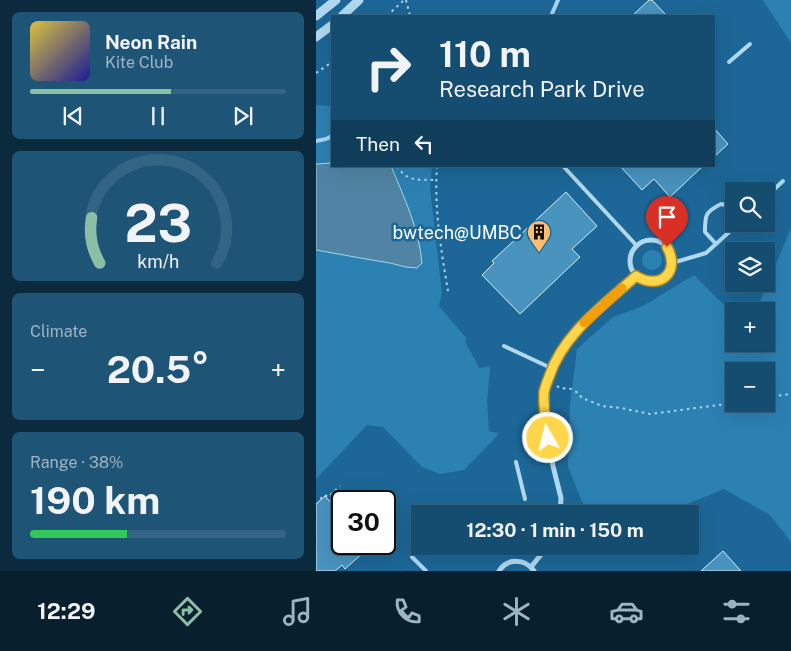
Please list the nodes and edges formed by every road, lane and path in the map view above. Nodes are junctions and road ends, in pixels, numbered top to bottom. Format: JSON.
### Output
{"nodes":[{"id":1,"x":336,"y":0,"type":"edge"},
{"id":2,"x":359,"y":0,"type":"edge"},
{"id":3,"x":405,"y":0,"type":"edge"},
{"id":4,"x":343,"y":15,"type":"edge"},
{"id":5,"x":388,"y":15,"type":"edge"},
{"id":6,"x":410,"y":15,"type":"edge"},
{"id":7,"x":316,"y":16,"type":"edge"},
{"id":8,"x":331,"y":26,"type":"edge"},
{"id":9,"x":316,"y":37,"type":"edge"},
{"id":10,"x":750,"y":44,"type":"dead end"},
{"id":11,"x":729,"y":62,"type":"dead end"},
{"id":12,"x":331,"y":63,"type":"edge"},
{"id":13,"x":316,"y":73,"type":"edge"},
{"id":14,"x":398,"y":167,"type":"edge"},
{"id":15,"x":437,"y":167,"type":"edge"},
{"id":16,"x":564,"y":167,"type":"edge"},
{"id":17,"x":434,"y":180,"type":"junction"},
{"id":18,"x":783,"y":181,"type":"dead end"},
{"id":19,"x":775,"y":189,"type":"edge"},
{"id":20,"x":725,"y":205,"type":"edge"},
{"id":21,"x":729,"y":232,"type":"edge"},
{"id":22,"x":716,"y":244,"type":"junction"},
{"id":23,"x":636,"y":246,"type":"junction"},
{"id":24,"x":672,"y":263,"type":"junction"},
{"id":25,"x":636,"y":276,"type":"junction"},
{"id":26,"x":448,"y":291,"type":"dead end"},
{"id":27,"x":504,"y":346,"type":"dead end"},
{"id":28,"x":552,"y":368,"type":"junction"},
{"id":29,"x":557,"y":386,"type":"dead end"},
{"id":30,"x":791,"y":394,"type":"edge"},
{"id":31,"x":775,"y":396,"type":"edge"},
{"id":32,"x":725,"y":404,"type":"edge"},
{"id":33,"x":516,"y":462,"type":"dead end"},
{"id":34,"x":340,"y":486,"type":"dead end"},
{"id":35,"x":322,"y":499,"type":"dead end"},
{"id":36,"x":525,"y":499,"type":"dead end"},
{"id":37,"x":561,"y":505,"type":"edge"},
{"id":38,"x":542,"y":555,"type":"edge"},
{"id":39,"x":412,"y":557,"type":"dead end"},
{"id":40,"x":533,"y":569,"type":"edge"},
{"id":41,"x":426,"y":571,"type":"edge"},
{"id":42,"x":498,"y":571,"type":"edge"}],
"edges":[{"from":1,"to":7,"type":"street"},
{"from":2,"to":4,"type":"street"},
{"from":3,"to":5,"type":"path"},
{"from":3,"to":6,"type":"path"},
{"from":8,"to":9,"type":"street"},
{"from":10,"to":11,"type":"lane"},
{"from":12,"to":13,"type":"path"},
{"from":14,"to":17,"type":"path"},
{"from":15,"to":17,"type":"path"},
{"from":16,"to":23,"type":"lane"},
{"from":17,"to":26,"type":"path"},
{"from":18,"to":19,"type":"lane"},
{"from":20,"to":22,"type":"lane"},
{"from":21,"to":22,"type":"lane"},
{"from":22,"to":24,"type":"lane"},
{"from":23,"to":24,"type":"street"},
{"from":23,"to":25,"type":"street"},
{"from":24,"to":25,"type":"street"},
{"from":25,"to":28,"type":"street"},
{"from":27,"to":28,"type":"lane"},
{"from":28,"to":37,"type":"street"},
{"from":29,"to":32,"type":"path"},
{"from":30,"to":31,"type":"path"},
{"from":33,"to":36,"type":"lane"},
{"from":34,"to":35,"type":"path"},
{"from":38,"to":40,"type":"street"},
{"from":39,"to":41,"type":"lane"},
{"from":40,"to":42,"type":"street"}]}
